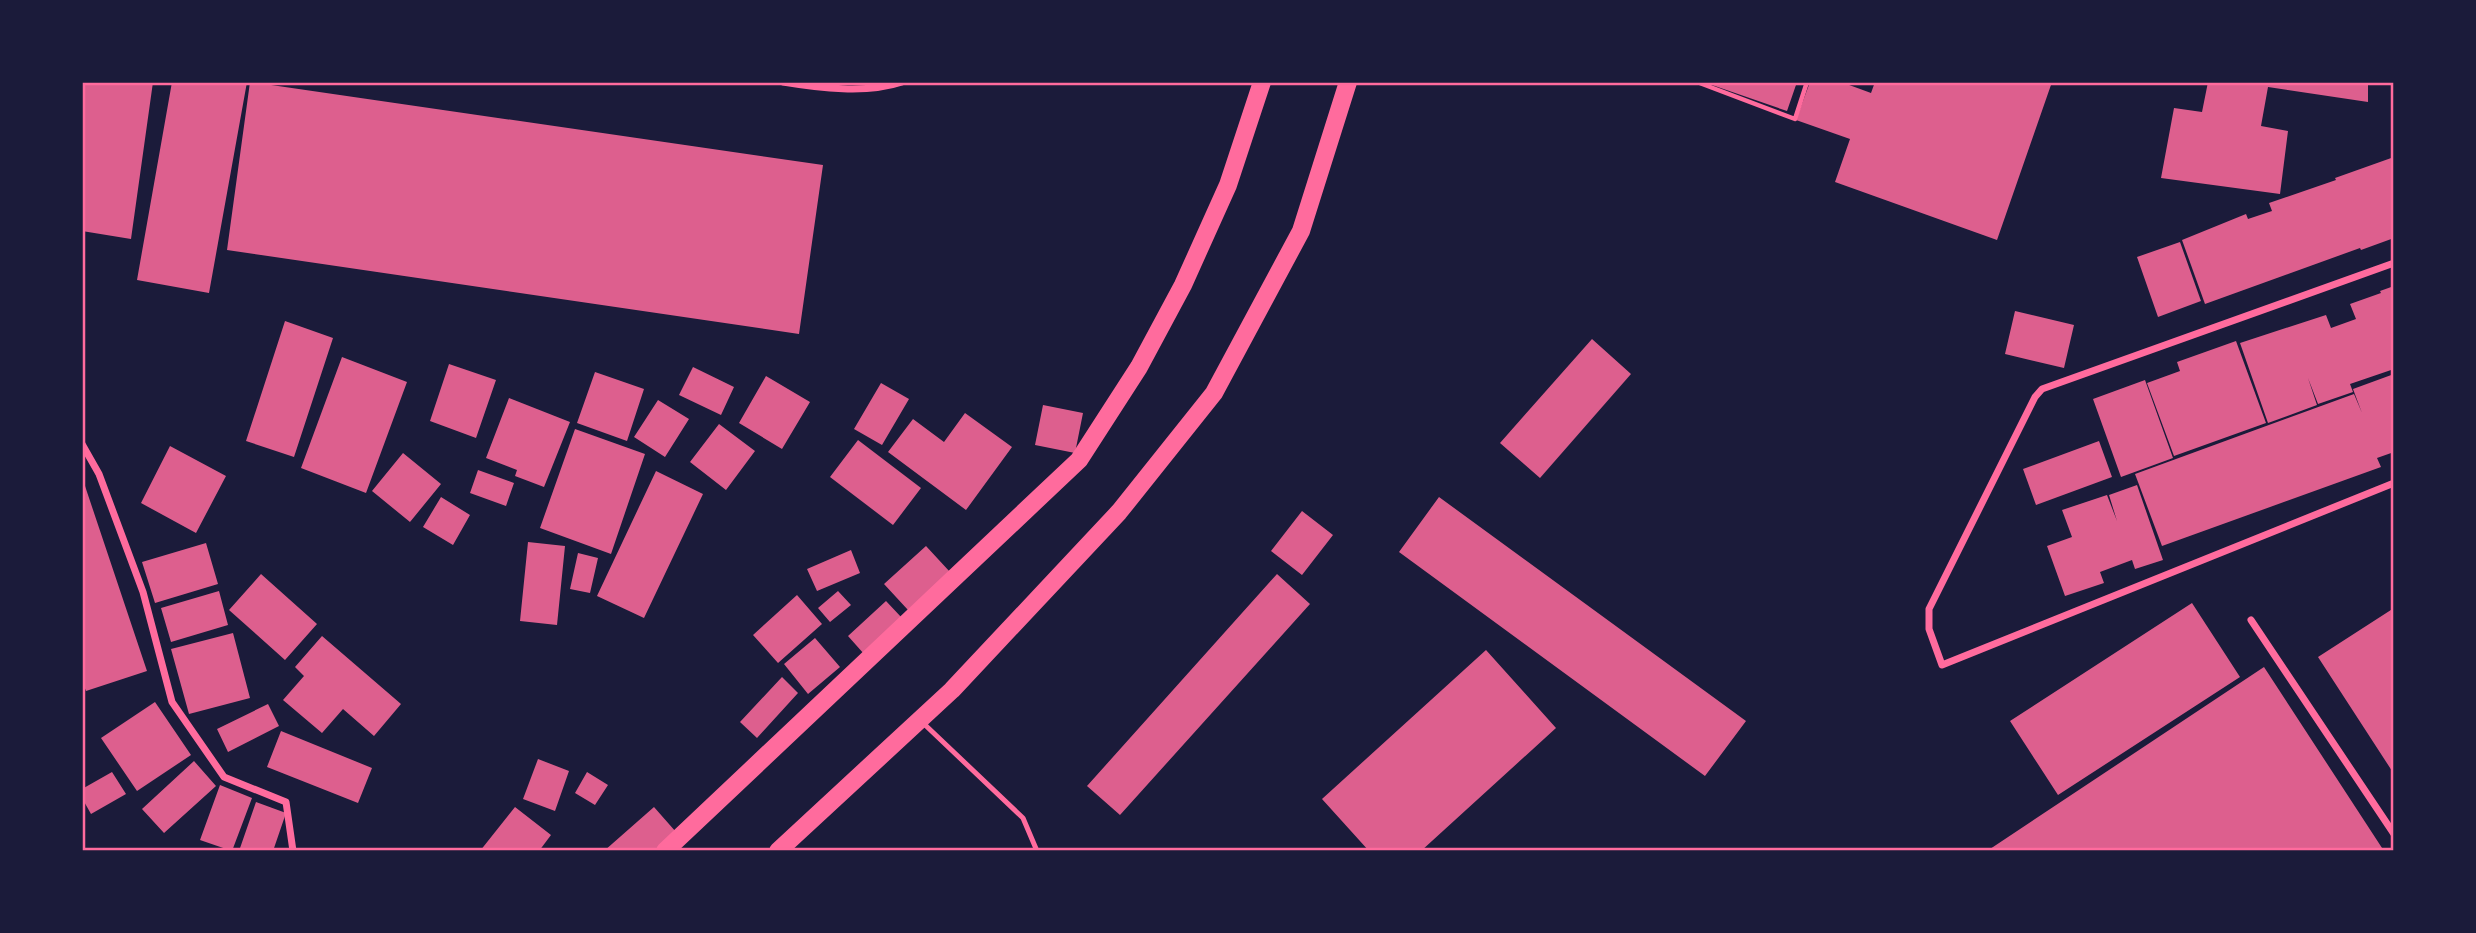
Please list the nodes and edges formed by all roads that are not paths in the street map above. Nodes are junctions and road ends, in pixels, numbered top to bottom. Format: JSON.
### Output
{"nodes":[{"id":1,"x":783,"y":82,"type":"edge"},
{"id":2,"x":902,"y":82,"type":"edge"},
{"id":3,"x":1262,"y":82,"type":"edge"},
{"id":4,"x":1348,"y":82,"type":"edge"},
{"id":5,"x":2394,"y":263,"type":"edge"},
{"id":6,"x":82,"y":444,"type":"edge"},
{"id":7,"x":2394,"y":483,"type":"edge"},
{"id":8,"x":2250,"y":620,"type":"dead end"},
{"id":9,"x":919,"y":719,"type":"junction"},
{"id":10,"x":2394,"y":834,"type":"edge"},
{"id":11,"x":293,"y":851,"type":"edge"},
{"id":12,"x":665,"y":851,"type":"edge"},
{"id":13,"x":778,"y":851,"type":"edge"},
{"id":14,"x":1037,"y":851,"type":"edge"}],
"edges":[{"from":1,"to":2,"type":"street"},
{"from":3,"to":12,"type":"main road"},
{"from":4,"to":9,"type":"main road"},
{"from":5,"to":7,"type":"street"},
{"from":6,"to":11,"type":"street"},
{"from":8,"to":10,"type":"street"},
{"from":9,"to":13,"type":"main road"},
{"from":9,"to":14,"type":"lane"}]}
